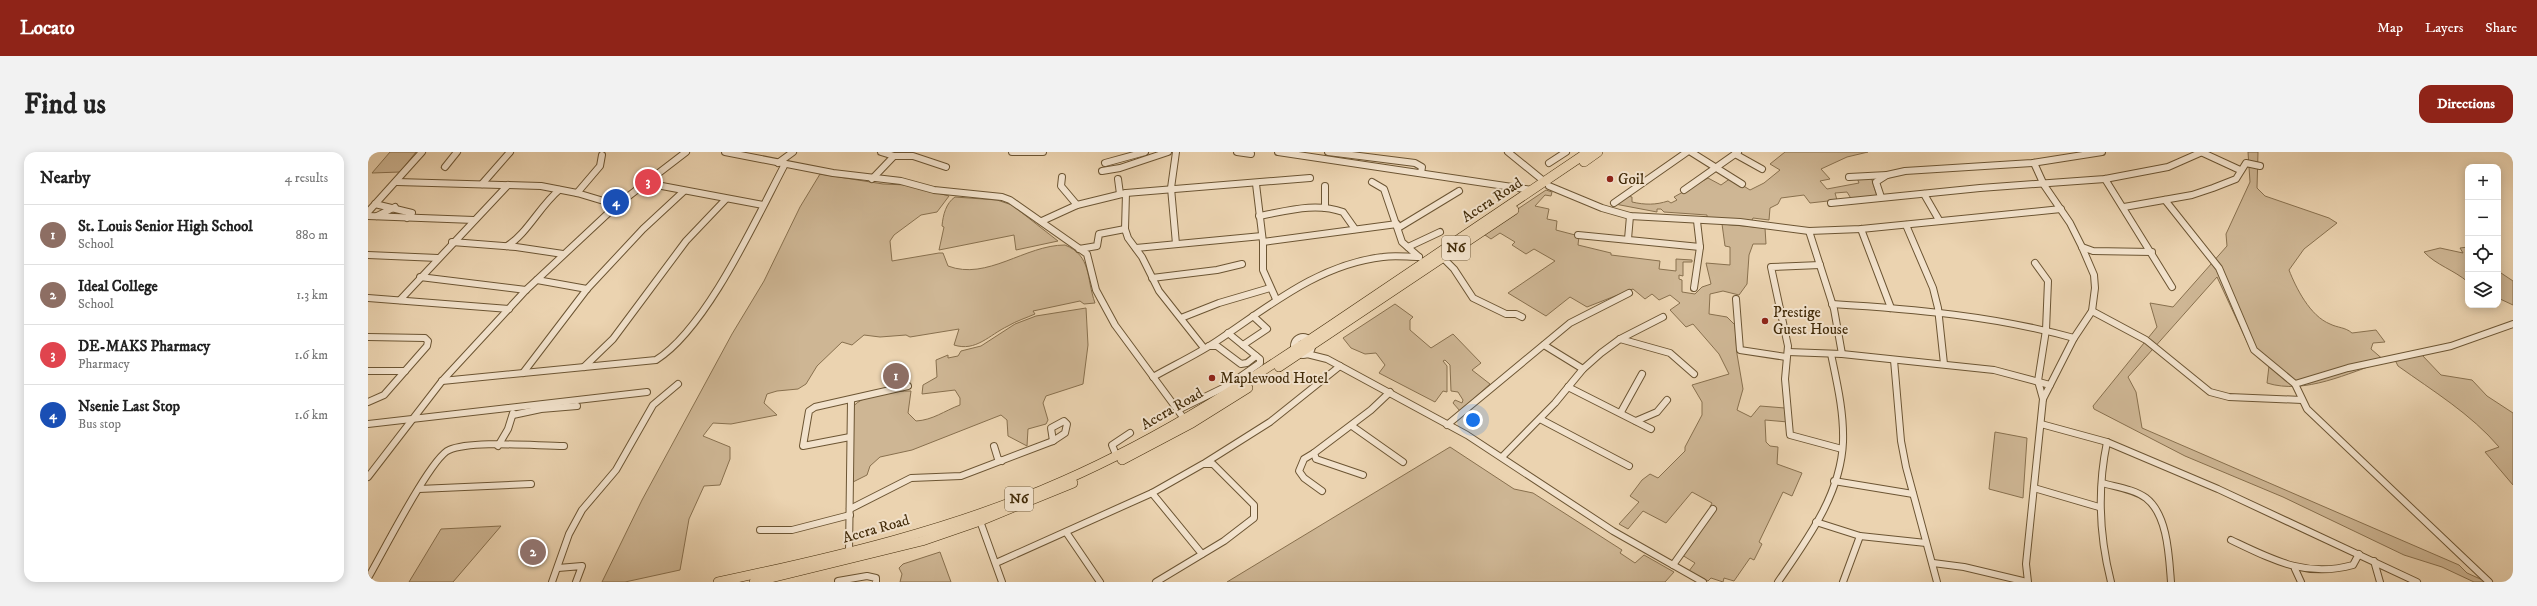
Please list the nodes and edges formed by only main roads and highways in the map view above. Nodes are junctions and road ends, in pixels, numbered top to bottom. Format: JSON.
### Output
{"nodes":[{"id":1,"x":1588,"y":152,"type":"edge"},
{"id":2,"x":1598,"y":152,"type":"edge"},
{"id":3,"x":1547,"y":184,"type":"junction"},
{"id":4,"x":1377,"y":296,"type":"junction"},
{"id":5,"x":1299,"y":352,"type":"junction"},
{"id":6,"x":718,"y":582,"type":"edge"},
{"id":7,"x":754,"y":582,"type":"edge"}],
"edges":[{"from":1,"to":3,"type":"highway","name":"Accra Road","number":"N6"},
{"from":2,"to":3,"type":"highway","name":"Accra Road","number":"N6"},
{"from":3,"to":4,"type":"highway","name":"Accra Road","number":"N6"},
{"from":3,"to":4,"type":"highway","name":"Accra Road","number":"N6"},
{"from":4,"to":5,"type":"highway","name":"Accra Road","number":"N6"},
{"from":5,"to":6,"type":"highway","name":"Accra Road","number":"N6"},
{"from":5,"to":7,"type":"highway","name":"Accra Road","number":"N6"}]}
